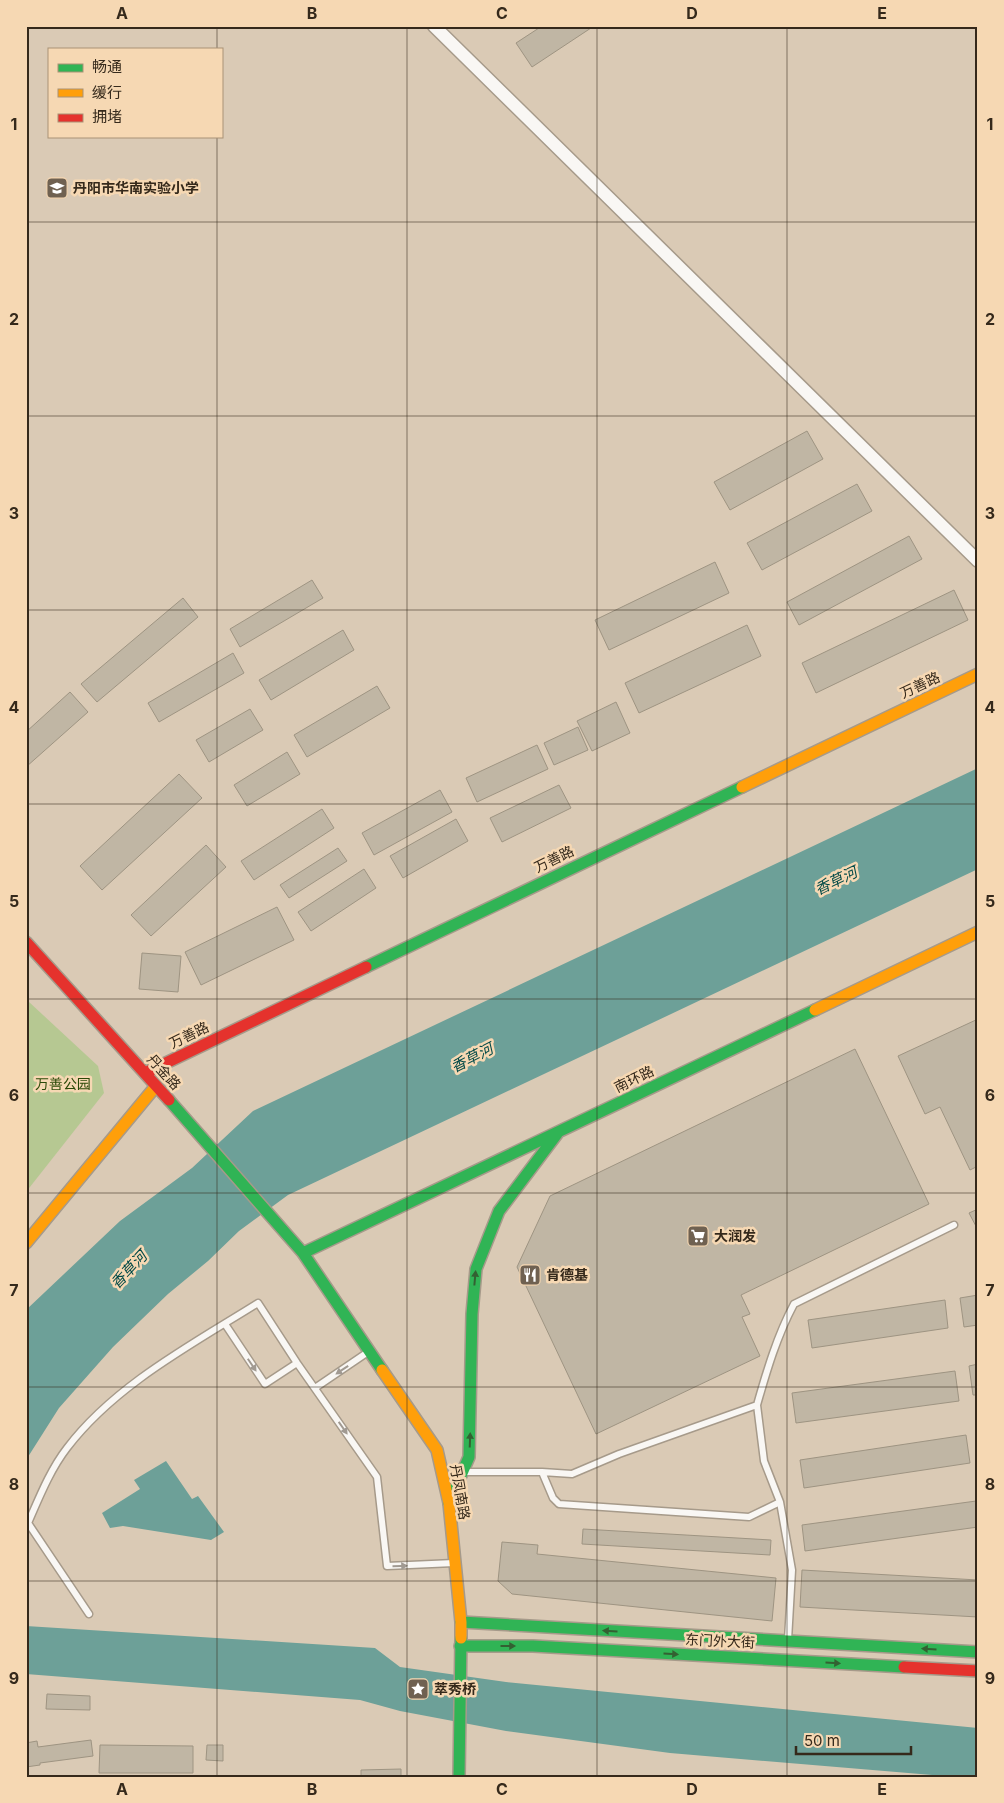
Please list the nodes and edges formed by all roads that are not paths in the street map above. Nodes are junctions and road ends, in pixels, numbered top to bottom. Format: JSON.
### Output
{"nodes":[{"id":1,"x":434,"y":26,"type":"edge"},
{"id":2,"x":978,"y":561,"type":"edge"},
{"id":3,"x":978,"y":674,"type":"edge"},
{"id":4,"x":978,"y":932,"type":"edge"},
{"id":5,"x":26,"y":942,"type":"edge"},
{"id":6,"x":145,"y":1073,"type":"junction"},
{"id":7,"x":156,"y":1086,"type":"junction"},
{"id":8,"x":559,"y":1132,"type":"junction"},
{"id":9,"x":954,"y":1225,"type":"dead end"},
{"id":10,"x":26,"y":1243,"type":"edge"},
{"id":11,"x":303,"y":1253,"type":"junction"},
{"id":12,"x":225,"y":1324,"type":"junction"},
{"id":13,"x":369,"y":1351,"type":"junction"},
{"id":14,"x":297,"y":1363,"type":"junction"},
{"id":15,"x":315,"y":1388,"type":"junction"},
{"id":16,"x":757,"y":1405,"type":"junction"},
{"id":17,"x":453,"y":1472,"type":"junction"},
{"id":18,"x":542,"y":1472,"type":"junction"},
{"id":19,"x":780,"y":1502,"type":"junction"},
{"id":20,"x":450,"y":1503,"type":"junction"},
{"id":21,"x":455,"y":1563,"type":"junction"},
{"id":22,"x":89,"y":1614,"type":"dead end"},
{"id":23,"x":461,"y":1622,"type":"junction"},
{"id":24,"x":788,"y":1641,"type":"junction"},
{"id":25,"x":460,"y":1646,"type":"junction"},
{"id":26,"x":978,"y":1652,"type":"edge"},
{"id":27,"x":978,"y":1671,"type":"edge"},
{"id":28,"x":459,"y":1777,"type":"edge"}],
"edges":[{"from":1,"to":2,"type":"street"},
{"from":3,"to":6,"type":"main road","name":"万善路"},
{"from":4,"to":8,"type":"main road","name":"南环路"},
{"from":5,"to":6,"type":"main road","name":"丹金路"},
{"from":6,"to":7,"type":"main road","name":"丹金路"},
{"from":7,"to":10,"type":"main road"},
{"from":7,"to":11,"type":"main road","name":"丹金路"},
{"from":8,"to":11,"type":"main road","name":"南环路"},
{"from":17,"to":8,"type":"main road","one_way":true},
{"from":9,"to":16,"type":"lane"},
{"from":11,"to":13,"type":"main road","name":"丹凤南路"},
{"from":12,"to":14,"type":"lane"},
{"from":12,"to":14,"type":"lane","one_way":true},
{"from":12,"to":22,"type":"lane"},
{"from":13,"to":15,"type":"lane","one_way":true},
{"from":13,"to":17,"type":"main road","name":"丹凤南路"},
{"from":14,"to":15,"type":"lane"},
{"from":15,"to":21,"type":"lane","one_way":true},
{"from":16,"to":18,"type":"lane"},
{"from":16,"to":19,"type":"lane"},
{"from":17,"to":18,"type":"lane"},
{"from":17,"to":20,"type":"main road","name":"丹凤南路"},
{"from":17,"to":20,"type":"main road"},
{"from":18,"to":19,"type":"lane"},
{"from":19,"to":24,"type":"lane"},
{"from":20,"to":21,"type":"main road","name":"丹凤南路"},
{"from":21,"to":23,"type":"main road","name":"丹凤南路"},
{"from":24,"to":23,"type":"main road","name":"东门外大街","one_way":true},
{"from":23,"to":25,"type":"main road","name":"丹凤南路"},
{"from":26,"to":24,"type":"main road","name":"东门外大街","one_way":true},
{"from":25,"to":27,"type":"main road","name":"东门外大街","one_way":true},
{"from":25,"to":28,"type":"main road","name":"丹凤南路"}]}
